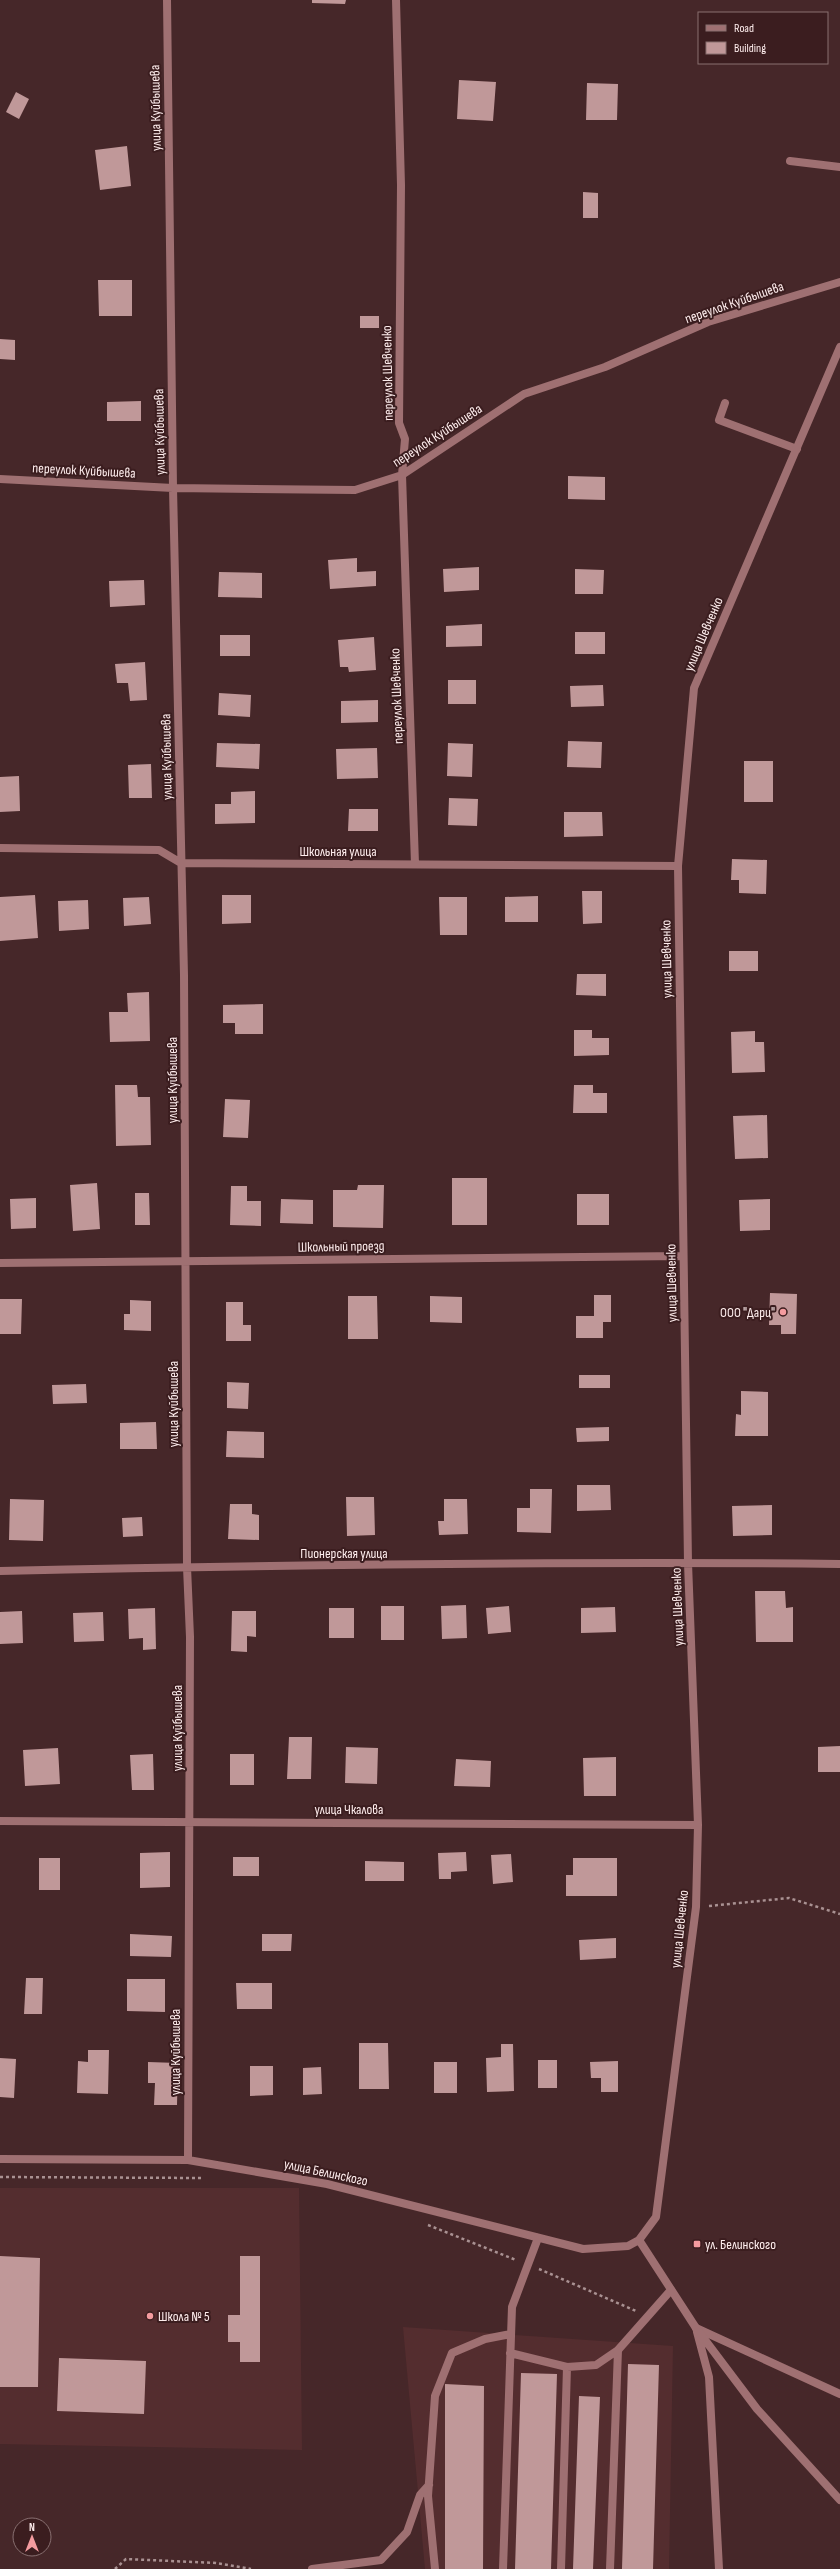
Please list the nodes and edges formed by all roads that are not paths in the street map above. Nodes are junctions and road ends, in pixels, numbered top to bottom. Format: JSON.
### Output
{"nodes":[{"id":1,"x":167,"y":0,"type":"edge"},
{"id":2,"x":396,"y":0,"type":"edge"},
{"id":3,"x":790,"y":161,"type":"dead end"},
{"id":4,"x":840,"y":167,"type":"edge"},
{"id":5,"x":840,"y":282,"type":"edge"},
{"id":6,"x":840,"y":347,"type":"edge"},
{"id":7,"x":725,"y":403,"type":"dead end"},
{"id":8,"x":797,"y":449,"type":"junction"},
{"id":9,"x":402,"y":475,"type":"junction"},
{"id":10,"x":0,"y":480,"type":"edge"},
{"id":11,"x":173,"y":488,"type":"junction"},
{"id":12,"x":0,"y":848,"type":"edge"},
{"id":13,"x":182,"y":863,"type":"junction"},
{"id":14,"x":415,"y":864,"type":"junction"},
{"id":15,"x":678,"y":866,"type":"junction"},
{"id":16,"x":683,"y":1256,"type":"junction"},
{"id":17,"x":186,"y":1261,"type":"junction"},
{"id":18,"x":0,"y":1263,"type":"edge"},
{"id":19,"x":688,"y":1563,"type":"junction"},
{"id":20,"x":840,"y":1564,"type":"edge"},
{"id":21,"x":187,"y":1567,"type":"junction"},
{"id":22,"x":0,"y":1571,"type":"edge"},
{"id":23,"x":0,"y":1820,"type":"edge"},
{"id":24,"x":190,"y":1822,"type":"junction"},
{"id":25,"x":698,"y":1824,"type":"junction"},
{"id":26,"x":0,"y":2159,"type":"edge"},
{"id":27,"x":188,"y":2160,"type":"junction"},
{"id":28,"x":538,"y":2238,"type":"junction"},
{"id":29,"x":639,"y":2240,"type":"junction"},
{"id":30,"x":671,"y":2290,"type":"junction"},
{"id":31,"x":696,"y":2328,"type":"junction"},
{"id":32,"x":511,"y":2334,"type":"junction"},
{"id":33,"x":618,"y":2350,"type":"junction"},
{"id":34,"x":510,"y":2353,"type":"junction"},
{"id":35,"x":567,"y":2367,"type":"junction"},
{"id":36,"x":840,"y":2394,"type":"edge"},
{"id":37,"x":429,"y":2486,"type":"junction"},
{"id":38,"x":840,"y":2500,"type":"edge"},
{"id":39,"x":312,"y":2569,"type":"edge"},
{"id":40,"x":435,"y":2569,"type":"edge"},
{"id":41,"x":503,"y":2569,"type":"edge"},
{"id":42,"x":561,"y":2569,"type":"edge"},
{"id":43,"x":610,"y":2569,"type":"edge"},
{"id":44,"x":719,"y":2569,"type":"edge"}],
"edges":[{"from":1,"to":11,"type":"street","name":"улица Куйбышева"},
{"from":2,"to":9,"type":"street","name":"переулок Шевченко"},
{"from":3,"to":4,"type":"street"},
{"from":5,"to":9,"type":"street","name":"переулок Куйбышева"},
{"from":6,"to":8,"type":"street","name":"улица Шевченко"},
{"from":7,"to":8,"type":"street"},
{"from":8,"to":15,"type":"street","name":"улица Шевченко"},
{"from":9,"to":11,"type":"street","name":"переулок Куйбышева"},
{"from":9,"to":14,"type":"street","name":"переулок Шевченко"},
{"from":10,"to":11,"type":"street","name":"переулок Куйбышева"},
{"from":11,"to":13,"type":"street","name":"улица Куйбышева"},
{"from":12,"to":13,"type":"street","name":"Школьная улица"},
{"from":13,"to":14,"type":"street","name":"Школьная улица"},
{"from":13,"to":17,"type":"street","name":"улица Куйбышева"},
{"from":14,"to":15,"type":"street","name":"Школьная улица"},
{"from":15,"to":16,"type":"street","name":"улица Шевченко"},
{"from":16,"to":17,"type":"street","name":"Школьный проезд"},
{"from":16,"to":19,"type":"street","name":"улица Шевченко"},
{"from":17,"to":18,"type":"street","name":"Школьный проезд"},
{"from":17,"to":21,"type":"street","name":"улица Куйбышева"},
{"from":19,"to":20,"type":"street","name":"Пионерская улица"},
{"from":19,"to":21,"type":"street","name":"Пионерская улица"},
{"from":19,"to":25,"type":"street","name":"улица Шевченко"},
{"from":21,"to":22,"type":"street","name":"Пионерская улица"},
{"from":21,"to":24,"type":"street","name":"улица Куйбышева"},
{"from":23,"to":24,"type":"street","name":"улица Чкалова"},
{"from":24,"to":25,"type":"street","name":"улица Чкалова"},
{"from":24,"to":27,"type":"street","name":"улица Куйбышева"},
{"from":25,"to":29,"type":"street","name":"улица Шевченко"},
{"from":26,"to":27,"type":"street","name":"улица Белинского"},
{"from":27,"to":28,"type":"street","name":"улица Белинского"},
{"from":28,"to":29,"type":"street","name":"улица Белинского"},
{"from":28,"to":32,"type":"street"},
{"from":29,"to":30,"type":"street"},
{"from":30,"to":31,"type":"street"},
{"from":30,"to":33,"type":"street"},
{"from":31,"to":36,"type":"street"},
{"from":31,"to":38,"type":"street"},
{"from":31,"to":44,"type":"street"},
{"from":32,"to":34,"type":"street"},
{"from":32,"to":37,"type":"street"},
{"from":33,"to":35,"type":"street"},
{"from":33,"to":43,"type":"street"},
{"from":34,"to":35,"type":"street"},
{"from":34,"to":41,"type":"street"},
{"from":35,"to":42,"type":"street"},
{"from":37,"to":39,"type":"street"},
{"from":37,"to":40,"type":"street"}]}
